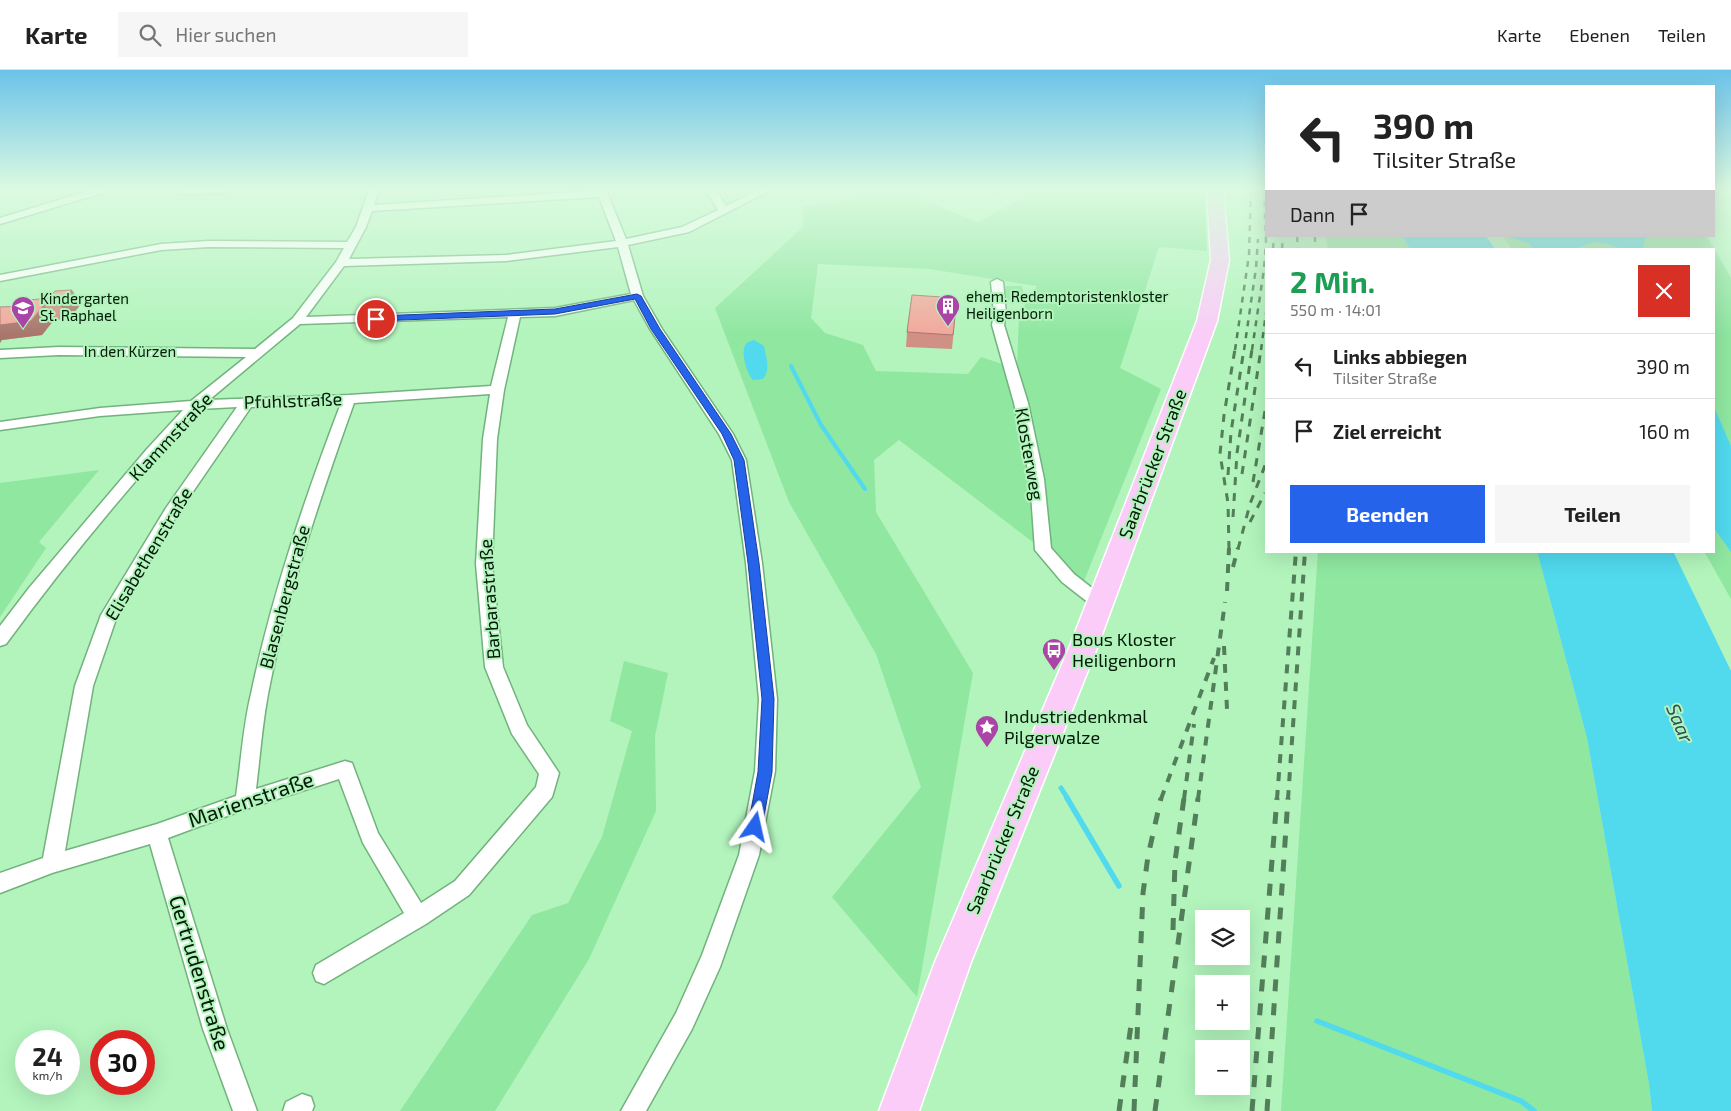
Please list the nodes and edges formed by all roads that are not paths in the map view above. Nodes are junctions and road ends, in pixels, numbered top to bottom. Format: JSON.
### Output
{"nodes":[{"id":1,"x":354,"y":239,"type":"edge"},
{"id":2,"x":620,"y":239,"type":"edge"},
{"id":3,"x":643,"y":239,"type":"edge"},
{"id":4,"x":1220,"y":239,"type":"edge"},
{"id":5,"x":622,"y":243,"type":"junction"},
{"id":6,"x":351,"y":245,"type":"junction"},
{"id":7,"x":341,"y":264,"type":"junction"},
{"id":8,"x":0,"y":278,"type":"edge"},
{"id":9,"x":997,"y":282,"type":"dead end"},
{"id":10,"x":637,"y":296,"type":"junction"},
{"id":11,"x":514,"y":314,"type":"junction"},
{"id":12,"x":297,"y":321,"type":"junction"},
{"id":13,"x":656,"y":329,"type":"joint"},
{"id":14,"x":260,"y":353,"type":"junction"},
{"id":15,"x":2,"y":356,"type":"edge"},
{"id":16,"x":497,"y":390,"type":"junction"},
{"id":17,"x":349,"y":399,"type":"junction"},
{"id":18,"x":246,"y":403,"type":"junction"},
{"id":19,"x":195,"y":405,"type":"junction"},
{"id":20,"x":0,"y":426,"type":"edge"},
{"id":21,"x":1100,"y":603,"type":"junction"},
{"id":22,"x":0,"y":639,"type":"edge"},
{"id":23,"x":245,"y":801,"type":"junction"},
{"id":24,"x":157,"y":833,"type":"junction"},
{"id":25,"x":52,"y":864,"type":"junction"},
{"id":26,"x":0,"y":883,"type":"edge"},
{"id":27,"x":418,"y":917,"type":"junction"},
{"id":28,"x":324,"y":972,"type":"dead end"},
{"id":29,"x":245,"y":1111,"type":"edge"},
{"id":30,"x":633,"y":1111,"type":"edge"},
{"id":31,"x":899,"y":1111,"type":"edge"}],
"edges":[{"from":1,"to":6,"type":"street","name":"Klammstraße"},
{"from":2,"to":5,"type":"street"},
{"from":3,"to":5,"type":"street"},
{"from":4,"to":21,"type":"main road","name":"Saarbrücker Straße"},
{"from":5,"to":7,"type":"street"},
{"from":5,"to":10,"type":"street"},
{"from":6,"to":7,"type":"street","name":"Klammstraße"},
{"from":6,"to":8,"type":"street"},
{"from":7,"to":12,"type":"street","name":"Klammstraße"},
{"from":9,"to":21,"type":"street","name":"Klosterweg"},
{"from":10,"to":11,"type":"street"},
{"from":10,"to":13,"type":"street"},
{"from":11,"to":12,"type":"street"},
{"from":11,"to":16,"type":"street","name":"Barbarastraße"},
{"from":12,"to":14,"type":"street","name":"Klammstraße"},
{"from":13,"to":30,"type":"street"},
{"from":14,"to":15,"type":"street","name":"In den Kürzen"},
{"from":14,"to":19,"type":"street","name":"Klammstraße"},
{"from":16,"to":17,"type":"street","name":"Pfuhlstraße"},
{"from":16,"to":27,"type":"street","name":"Barbarastraße"},
{"from":17,"to":18,"type":"street","name":"Pfuhlstraße"},
{"from":17,"to":23,"type":"street","name":"Blasenbergstraße"},
{"from":18,"to":19,"type":"street","name":"Pfuhlstraße"},
{"from":18,"to":25,"type":"street","name":"Elisabethenstraße"},
{"from":19,"to":20,"type":"street","name":"Pfuhlstraße"},
{"from":19,"to":22,"type":"street","name":"Klammstraße"},
{"from":21,"to":31,"type":"main road","name":"Saarbrücker Straße"},
{"from":23,"to":24,"type":"street","name":"Marienstraße"},
{"from":23,"to":27,"type":"street","name":"Marienstraße"},
{"from":24,"to":25,"type":"street","name":"Marienstraße"},
{"from":24,"to":29,"type":"street","name":"Gertrudenstraße"},
{"from":25,"to":26,"type":"street","name":"Marienstraße"},
{"from":27,"to":28,"type":"street","name":"Barbarastraße"}]}
